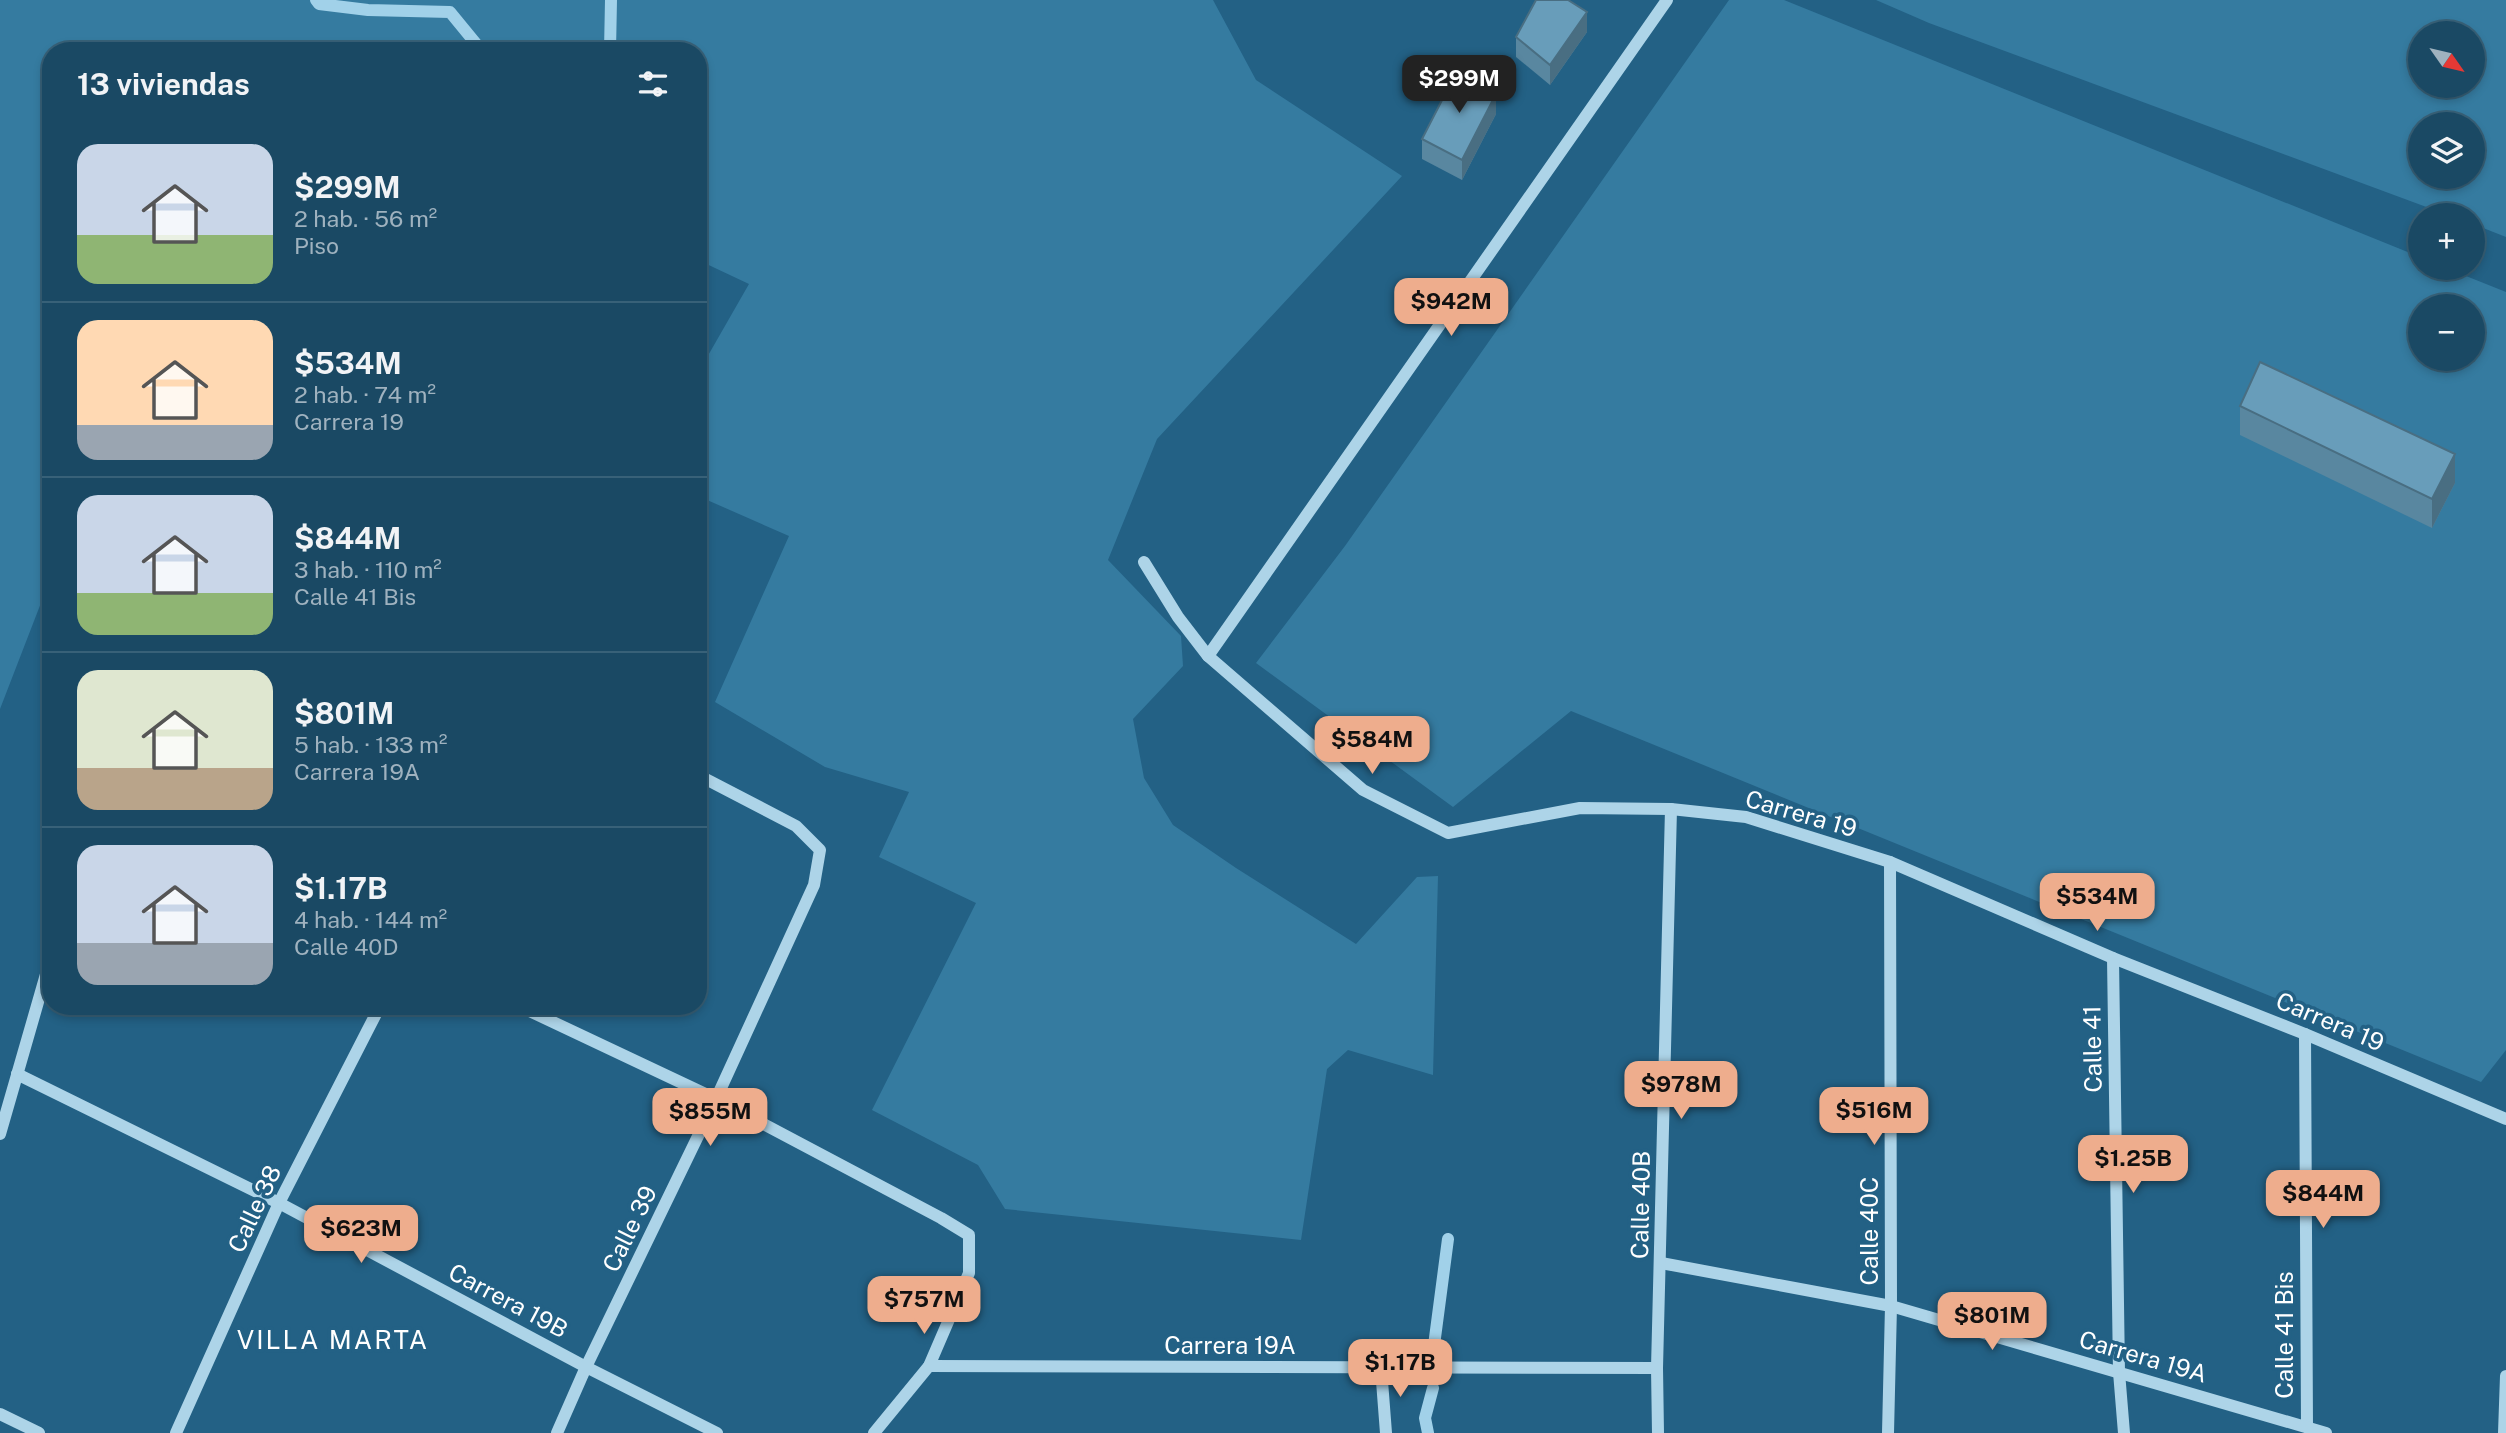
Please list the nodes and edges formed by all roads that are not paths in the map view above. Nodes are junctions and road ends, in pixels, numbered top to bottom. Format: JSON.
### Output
{"nodes":[{"id":1,"x":1667,"y":0,"type":"edge"},
{"id":2,"x":1144,"y":562,"type":"dead end"},
{"id":3,"x":1208,"y":656,"type":"junction"},
{"id":4,"x":707,"y":780,"type":"edge"},
{"id":5,"x":1671,"y":809,"type":"junction"},
{"id":6,"x":1890,"y":862,"type":"junction"},
{"id":7,"x":2113,"y":958,"type":"junction"},
{"id":8,"x":42,"y":988,"type":"edge"},
{"id":9,"x":375,"y":1015,"type":"edge"},
{"id":10,"x":538,"y":1015,"type":"edge"},
{"id":11,"x":2305,"y":1034,"type":"junction"},
{"id":12,"x":17,"y":1074,"type":"junction"},
{"id":13,"x":716,"y":1099,"type":"junction"},
{"id":14,"x":2506,"y":1119,"type":"edge"},
{"id":15,"x":0,"y":1134,"type":"edge"},
{"id":16,"x":279,"y":1203,"type":"junction"},
{"id":17,"x":1661,"y":1264,"type":"junction"},
{"id":18,"x":1891,"y":1306,"type":"junction"},
{"id":19,"x":929,"y":1366,"type":"junction"},
{"id":20,"x":586,"y":1367,"type":"junction"},
{"id":21,"x":1381,"y":1368,"type":"junction"},
{"id":22,"x":1657,"y":1368,"type":"junction"},
{"id":23,"x":2119,"y":1372,"type":"junction"},
{"id":24,"x":2506,"y":1376,"type":"edge"},
{"id":25,"x":0,"y":1414,"type":"edge"},
{"id":26,"x":2307,"y":1427,"type":"junction"},
{"id":27,"x":40,"y":1433,"type":"edge"},
{"id":28,"x":176,"y":1433,"type":"edge"},
{"id":29,"x":557,"y":1433,"type":"edge"},
{"id":30,"x":717,"y":1433,"type":"edge"},
{"id":31,"x":874,"y":1433,"type":"edge"},
{"id":32,"x":1386,"y":1433,"type":"edge"},
{"id":33,"x":1658,"y":1433,"type":"edge"},
{"id":34,"x":1888,"y":1433,"type":"edge"},
{"id":35,"x":2124,"y":1433,"type":"edge"},
{"id":36,"x":2326,"y":1433,"type":"edge"},
{"id":37,"x":2504,"y":1433,"type":"edge"}],
"edges":[{"from":1,"to":3,"type":"street"},
{"from":2,"to":3,"type":"street","name":"Carrera 19"},
{"from":3,"to":5,"type":"street","name":"Carrera 19"},
{"from":4,"to":13,"type":"street","name":"Calle 39"},
{"from":5,"to":6,"type":"street","name":"Carrera 19"},
{"from":5,"to":17,"type":"street","name":"Calle 40B"},
{"from":6,"to":7,"type":"street","name":"Carrera 19"},
{"from":6,"to":18,"type":"street","name":"Calle 40C"},
{"from":7,"to":11,"type":"street","name":"Carrera 19"},
{"from":7,"to":23,"type":"street","name":"Calle 41"},
{"from":8,"to":12,"type":"street"},
{"from":9,"to":16,"type":"street","name":"Calle 38"},
{"from":10,"to":13,"type":"street"},
{"from":11,"to":14,"type":"street","name":"Carrera 19"},
{"from":11,"to":26,"type":"street","name":"Calle 41 Bis"},
{"from":12,"to":15,"type":"street"},
{"from":12,"to":16,"type":"street","name":"Carrera 19B"},
{"from":13,"to":19,"type":"street"},
{"from":13,"to":20,"type":"street","name":"Calle 39"},
{"from":16,"to":20,"type":"street","name":"Carrera 19B"},
{"from":16,"to":28,"type":"street","name":"Calle 38"},
{"from":17,"to":18,"type":"street","name":"Carrera 19A"},
{"from":17,"to":22,"type":"street","name":"Calle 40B"},
{"from":18,"to":23,"type":"street","name":"Carrera 19A"},
{"from":18,"to":34,"type":"street","name":"Calle 40C"},
{"from":19,"to":21,"type":"street","name":"Carrera 19A"},
{"from":19,"to":31,"type":"street"},
{"from":20,"to":29,"type":"street","name":"Calle 39"},
{"from":20,"to":30,"type":"street","name":"Carrera 19B"},
{"from":21,"to":22,"type":"street","name":"Carrera 19A"},
{"from":21,"to":32,"type":"street"},
{"from":22,"to":33,"type":"street","name":"Calle 40B"},
{"from":23,"to":26,"type":"street","name":"Carrera 19A"},
{"from":23,"to":35,"type":"street","name":"Calle 41"},
{"from":24,"to":37,"type":"street"},
{"from":25,"to":27,"type":"street"},
{"from":26,"to":36,"type":"street","name":"Carrera 19A"}]}
